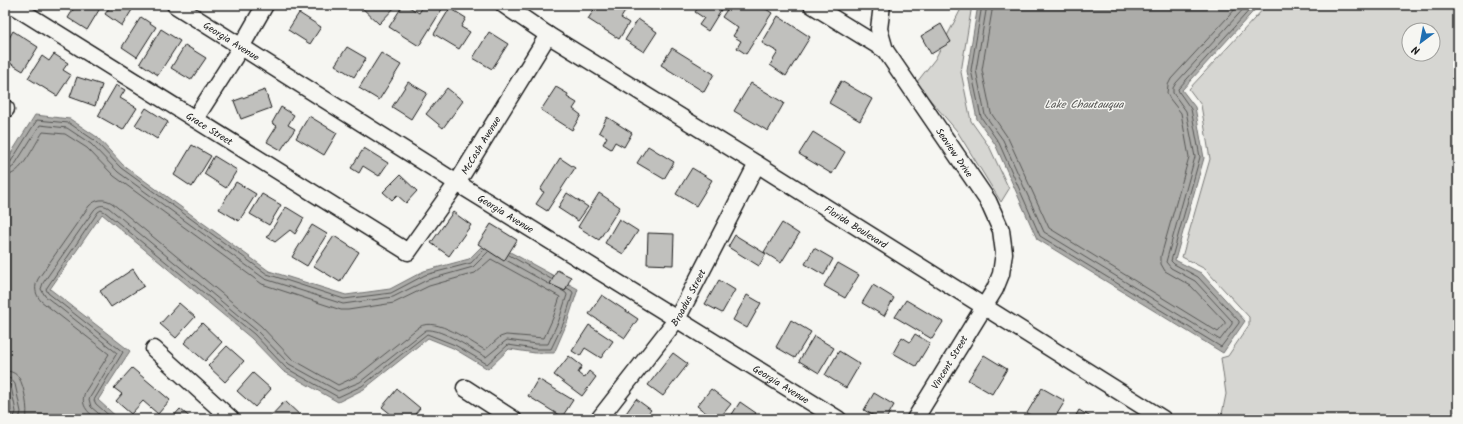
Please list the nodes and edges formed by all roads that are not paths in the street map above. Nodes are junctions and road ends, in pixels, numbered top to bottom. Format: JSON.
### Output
{"nodes":[{"id":1,"x":12,"y":5,"type":"edge"},
{"id":2,"x":175,"y":5,"type":"edge"},
{"id":3,"x":265,"y":5,"type":"edge"},
{"id":4,"x":504,"y":5,"type":"edge"},
{"id":5,"x":812,"y":5,"type":"edge"},
{"id":6,"x":882,"y":5,"type":"edge"},
{"id":7,"x":548,"y":35,"type":"junction"},
{"id":8,"x":241,"y":47,"type":"junction"},
{"id":9,"x":885,"y":50,"type":"junction"},
{"id":10,"x":196,"y":119,"type":"junction"},
{"id":11,"x":757,"y":164,"type":"junction"},
{"id":12,"x":457,"y":183,"type":"junction"},
{"id":13,"x":408,"y":252,"type":"joint"},
{"id":14,"x":984,"y":306,"type":"junction"},
{"id":15,"x":677,"y":319,"type":"junction"},
{"id":16,"x":154,"y":349,"type":"dead end"},
{"id":17,"x":465,"y":388,"type":"dead end"},
{"id":18,"x":231,"y":419,"type":"edge"},
{"id":19,"x":513,"y":419,"type":"edge"},
{"id":20,"x":599,"y":419,"type":"edge"},
{"id":21,"x":838,"y":419,"type":"edge"},
{"id":22,"x":915,"y":419,"type":"edge"},
{"id":23,"x":1163,"y":419,"type":"edge"}],
"edges":[{"from":1,"to":10,"type":"street","name":"Grace Street"},
{"from":2,"to":8,"type":"street","name":"Georgia Avenue"},
{"from":3,"to":8,"type":"street"},
{"from":4,"to":7,"type":"street","name":"Florida Boulevard"},
{"from":5,"to":9,"type":"street"},
{"from":6,"to":9,"type":"street","name":"Seaview Drive"},
{"from":7,"to":11,"type":"street","name":"Florida Boulevard"},
{"from":7,"to":12,"type":"street","name":"McCosh Avenue"},
{"from":8,"to":10,"type":"street"},
{"from":8,"to":12,"type":"street","name":"Georgia Avenue"},
{"from":9,"to":14,"type":"street","name":"Seaview Drive"},
{"from":10,"to":13,"type":"street","name":"Grace Street"},
{"from":11,"to":14,"type":"street","name":"Florida Boulevard"},
{"from":11,"to":15,"type":"street","name":"Broadus Street"},
{"from":12,"to":13,"type":"street","name":"McCosh Avenue"},
{"from":12,"to":15,"type":"street","name":"Georgia Avenue"},
{"from":14,"to":22,"type":"street","name":"Vincent Street"},
{"from":14,"to":23,"type":"street","name":"Florida Boulevard"},
{"from":15,"to":20,"type":"street","name":"Broadus Street"},
{"from":15,"to":21,"type":"street","name":"Georgia Avenue"},
{"from":16,"to":18,"type":"street"},
{"from":17,"to":19,"type":"street"}]}
